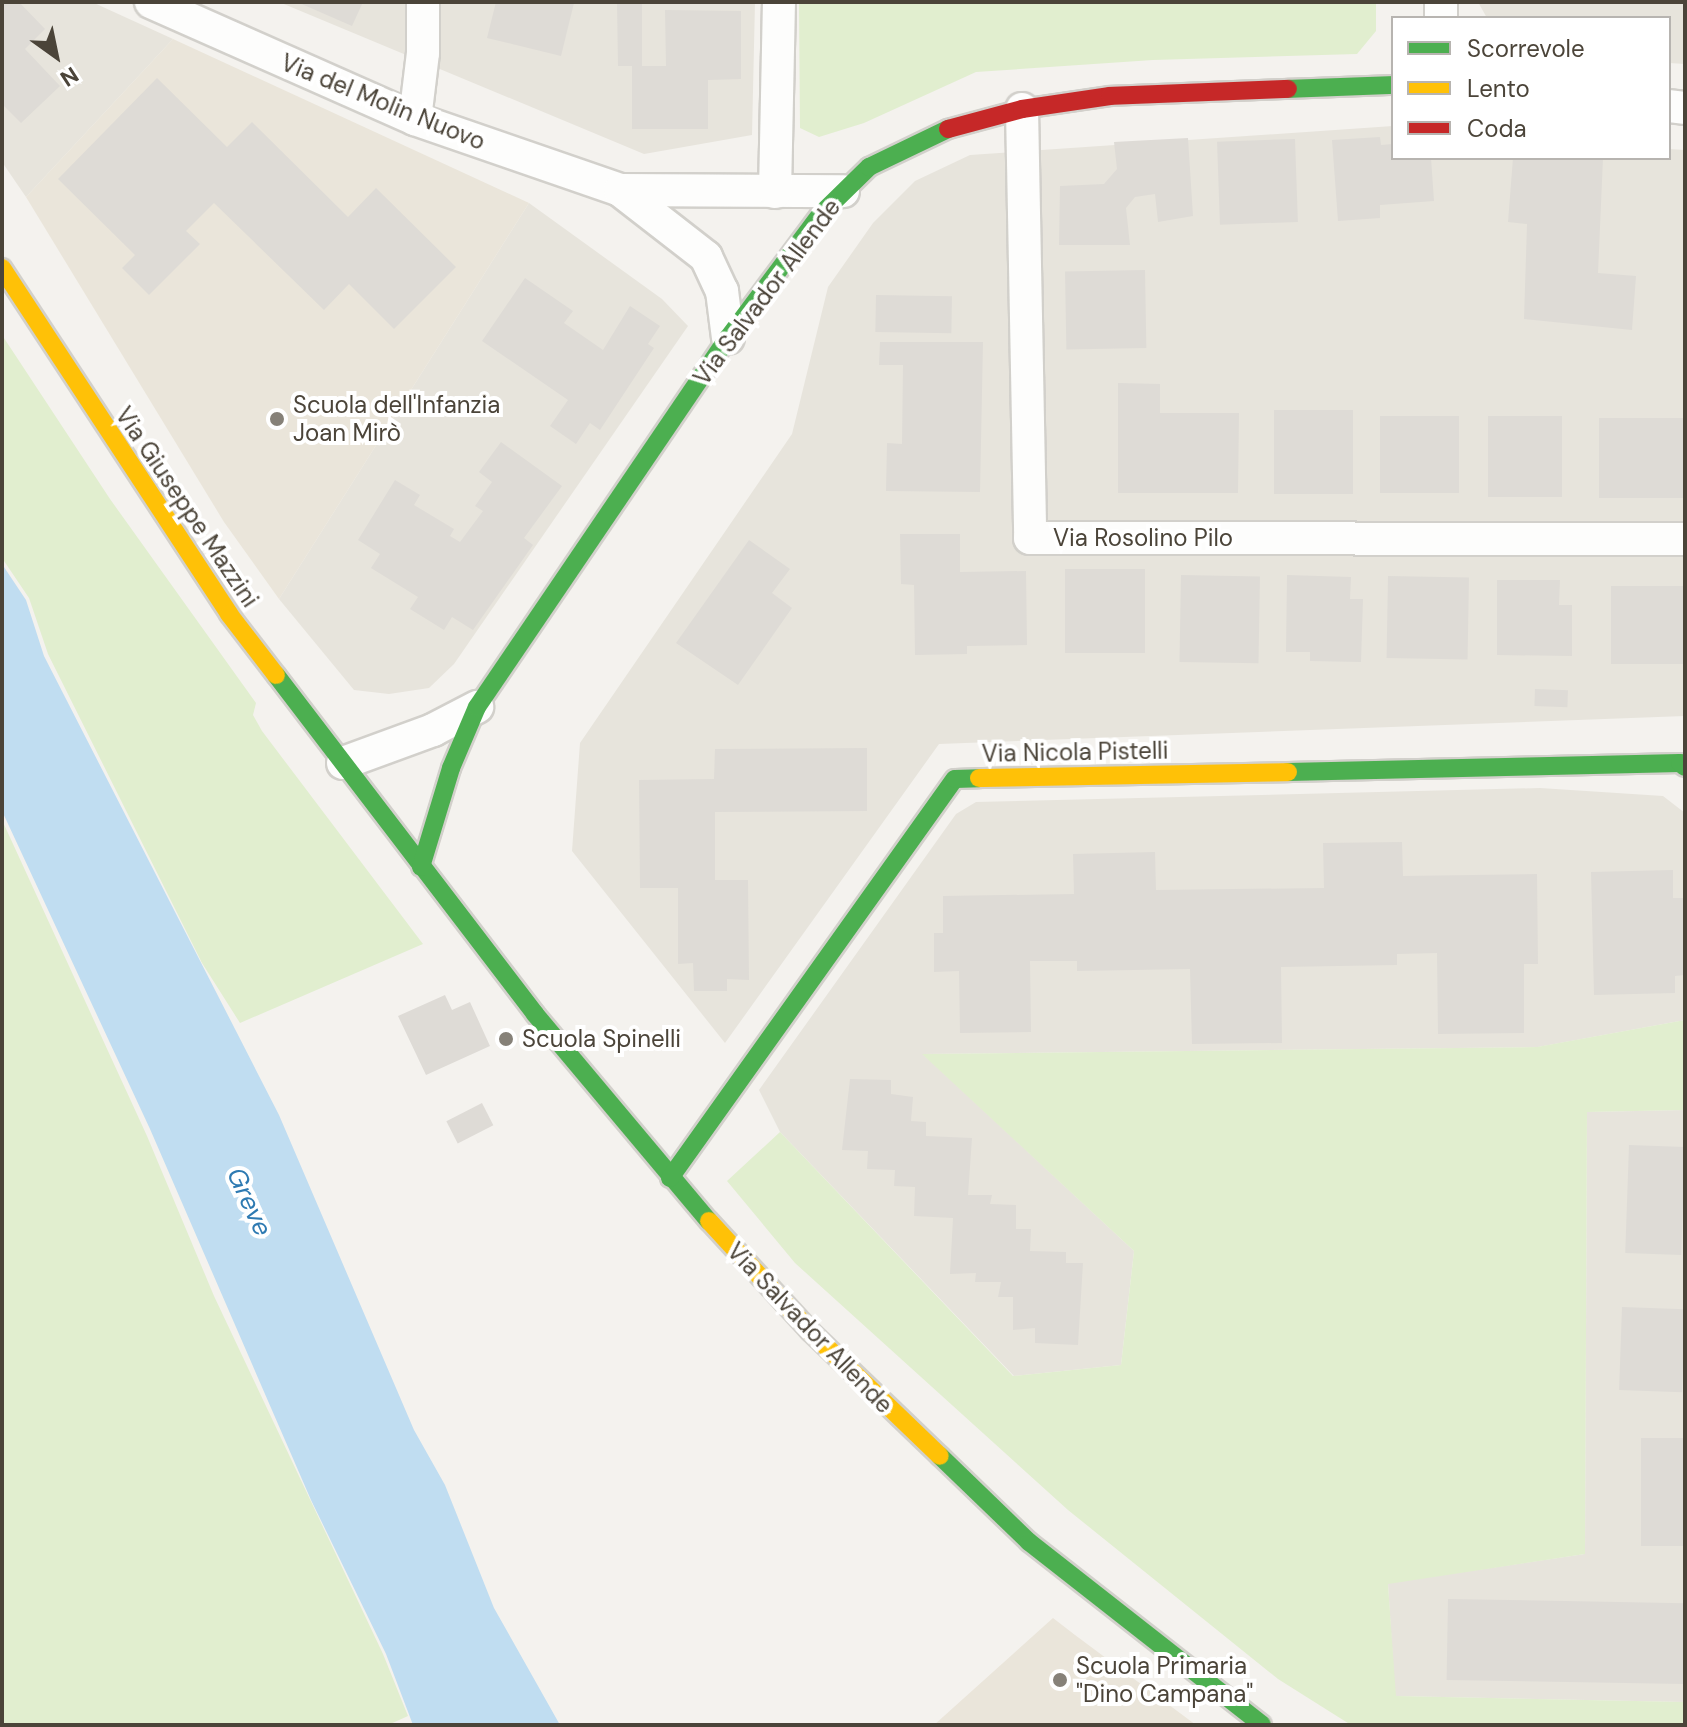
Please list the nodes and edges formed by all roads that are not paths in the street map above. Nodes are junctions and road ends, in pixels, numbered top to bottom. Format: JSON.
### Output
{"nodes":[{"id":1,"x":151,"y":2,"type":"edge"},
{"id":2,"x":423,"y":2,"type":"edge"},
{"id":3,"x":779,"y":2,"type":"edge"},
{"id":4,"x":1391,"y":85,"type":"edge"},
{"id":5,"x":1022,"y":109,"type":"junction"},
{"id":6,"x":415,"y":119,"type":"junction"},
{"id":7,"x":620,"y":190,"type":"junction"},
{"id":8,"x":843,"y":191,"type":"junction"},
{"id":9,"x":775,"y":192,"type":"junction"},
{"id":10,"x":2,"y":268,"type":"edge"},
{"id":11,"x":728,"y":338,"type":"junction"},
{"id":12,"x":1685,"y":539,"type":"edge"},
{"id":13,"x":477,"y":707,"type":"junction"},
{"id":14,"x":343,"y":763,"type":"junction"},
{"id":15,"x":1685,"y":767,"type":"edge"},
{"id":16,"x":421,"y":867,"type":"junction"},
{"id":17,"x":670,"y":1178,"type":"junction"},
{"id":18,"x":1262,"y":1725,"type":"edge"}],
"edges":[{"from":1,"to":6,"type":"street","name":"Via del Molin Nuovo"},
{"from":2,"to":6,"type":"street"},
{"from":3,"to":9,"type":"street"},
{"from":4,"to":5,"type":"street","name":"Via Salvador Allende"},
{"from":5,"to":8,"type":"street","name":"Via Salvador Allende"},
{"from":5,"to":12,"type":"street","name":"Via Rosolino Pilo"},
{"from":6,"to":7,"type":"street","name":"Via del Molin Nuovo"},
{"from":7,"to":9,"type":"street","name":"Via del Molin Nuovo"},
{"from":7,"to":11,"type":"street","name":"Via del Molin Nuovo"},
{"from":8,"to":9,"type":"street","name":"Via del Molin Nuovo"},
{"from":8,"to":11,"type":"street","name":"Via Salvador Allende"},
{"from":10,"to":14,"type":"street","name":"Via Giuseppe Mazzini"},
{"from":11,"to":13,"type":"street","name":"Via Salvador Allende"},
{"from":13,"to":14,"type":"street","name":"Via Salvador Allende"},
{"from":13,"to":16,"type":"street","name":"Via Salvador Allende"},
{"from":14,"to":16,"type":"street","name":"Via Salvador Allende"},
{"from":15,"to":17,"type":"street","name":"Via Nicola Pistelli"},
{"from":16,"to":17,"type":"street","name":"Via Salvador Allende"},
{"from":17,"to":18,"type":"street","name":"Via Salvador Allende"}]}
